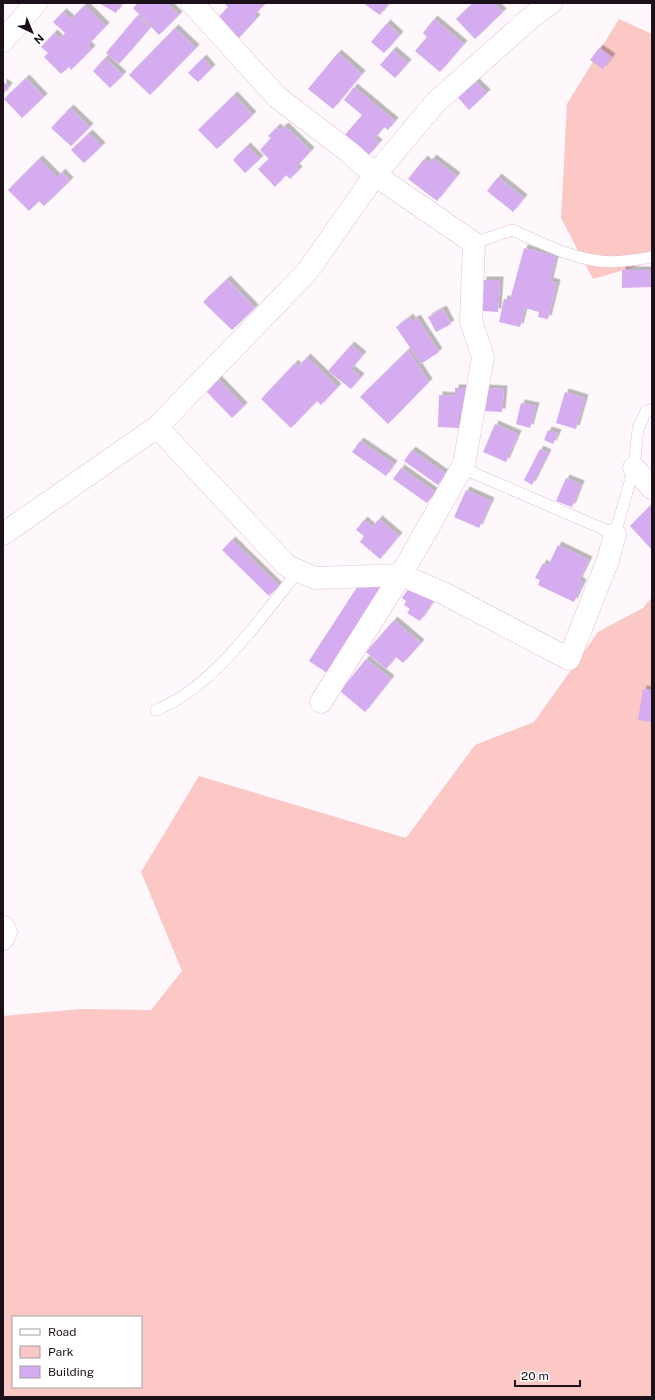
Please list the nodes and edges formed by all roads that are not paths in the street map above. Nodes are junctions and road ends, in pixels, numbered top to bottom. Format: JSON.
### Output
{"nodes":[{"id":1,"x":36,"y":3,"type":"edge"},
{"id":2,"x":192,"y":3,"type":"edge"},
{"id":3,"x":551,"y":3,"type":"edge"},
{"id":4,"x":3,"y":40,"type":"edge"},
{"id":5,"x":375,"y":175,"type":"junction"},
{"id":6,"x":474,"y":243,"type":"junction"},
{"id":7,"x":652,"y":257,"type":"edge"},
{"id":8,"x":652,"y":410,"type":"edge"},
{"id":9,"x":157,"y":427,"type":"junction"},
{"id":10,"x":462,"y":468,"type":"junction"},
{"id":11,"x":634,"y":468,"type":"junction"},
{"id":12,"x":652,"y":488,"type":"edge"},
{"id":13,"x":3,"y":534,"type":"edge"},
{"id":14,"x":615,"y":534,"type":"junction"},
{"id":15,"x":298,"y":570,"type":"junction"},
{"id":16,"x":401,"y":575,"type":"junction"},
{"id":17,"x":321,"y":702,"type":"dead end"},
{"id":18,"x":156,"y":710,"type":"dead end"},
{"id":19,"x":3,"y":927,"type":"edge"},
{"id":20,"x":3,"y":939,"type":"edge"}],
"edges":[{"from":1,"to":4,"type":"street"},
{"from":2,"to":5,"type":"street"},
{"from":3,"to":5,"type":"street"},
{"from":5,"to":6,"type":"street"},
{"from":5,"to":9,"type":"street"},
{"from":6,"to":7,"type":"lane"},
{"from":6,"to":10,"type":"street"},
{"from":8,"to":11,"type":"lane"},
{"from":9,"to":13,"type":"street"},
{"from":9,"to":15,"type":"street"},
{"from":10,"to":14,"type":"lane"},
{"from":10,"to":16,"type":"street"},
{"from":11,"to":12,"type":"street"},
{"from":11,"to":14,"type":"lane"},
{"from":14,"to":16,"type":"street"},
{"from":15,"to":16,"type":"street"},
{"from":15,"to":18,"type":"lane"},
{"from":16,"to":17,"type":"street"},
{"from":19,"to":20,"type":"street"}]}
